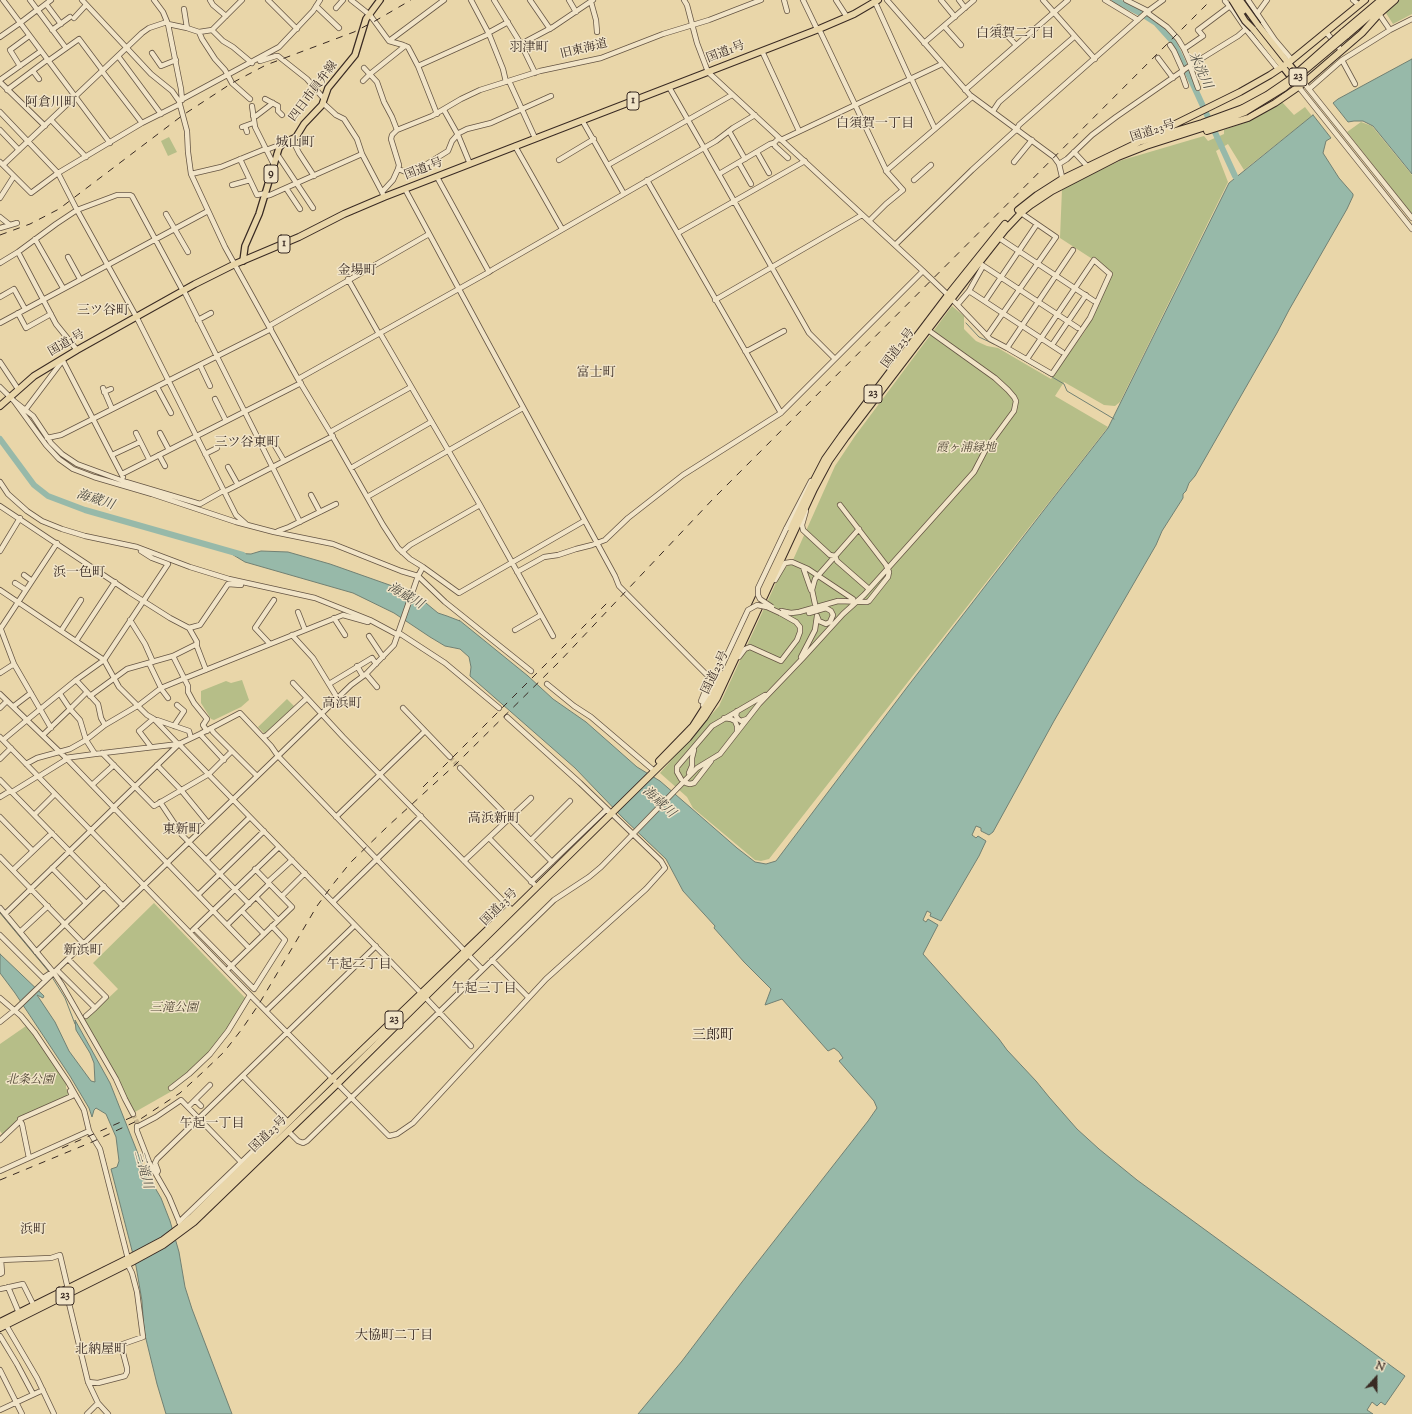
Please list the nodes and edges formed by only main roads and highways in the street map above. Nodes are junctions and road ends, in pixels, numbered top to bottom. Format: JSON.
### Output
{"nodes":[{"id":1,"x":380,"y":0,"type":"edge"},
{"id":2,"x":1232,"y":0,"type":"edge"},
{"id":3,"x":1237,"y":0,"type":"edge"},
{"id":4,"x":1240,"y":0,"type":"edge"},
{"id":5,"x":1365,"y":0,"type":"edge"},
{"id":6,"x":1381,"y":0,"type":"edge"},
{"id":7,"x":1388,"y":0,"type":"edge"},
{"id":8,"x":1395,"y":0,"type":"edge"},
{"id":9,"x":876,"y":1,"type":"edge"},
{"id":10,"x":1255,"y":27,"type":"junction"},
{"id":11,"x":1345,"y":34,"type":"junction"},
{"id":12,"x":1290,"y":61,"type":"junction"},
{"id":13,"x":1280,"y":68,"type":"junction"},
{"id":14,"x":1304,"y":83,"type":"junction"},
{"id":15,"x":1298,"y":86,"type":"junction"},
{"id":16,"x":1218,"y":123,"type":"junction"},
{"id":17,"x":1204,"y":128,"type":"junction"},
{"id":18,"x":1139,"y":142,"type":"junction"},
{"id":19,"x":1063,"y":182,"type":"junction"},
{"id":20,"x":243,"y":261,"type":"junction"},
{"id":21,"x":950,"y":297,"type":"junction"},
{"id":22,"x":0,"y":406,"type":"edge"},
{"id":23,"x":652,"y":770,"type":"junction"},
{"id":24,"x":610,"y":811,"type":"junction"},
{"id":25,"x":467,"y":952,"type":"junction"},
{"id":26,"x":423,"y":995,"type":"junction"},
{"id":27,"x":179,"y":1227,"type":"junction"},
{"id":28,"x":68,"y":1292,"type":"junction"},
{"id":29,"x":2,"y":1325,"type":"edge"}],
"edges":[{"from":1,"to":20,"type":"main road","name":"四日市員弁線","number":"9"},
{"from":2,"to":10,"type":"main road","bridge":true},
{"from":3,"to":10,"type":"main road","bridge":true},
{"from":4,"to":10,"type":"main road","bridge":true},
{"from":5,"to":12,"type":"highway"},
{"from":6,"to":11,"type":"highway","name":"国道23号","number":"23"},
{"from":7,"to":11,"type":"highway","name":"国道23号","number":"23"},
{"from":8,"to":14,"type":"highway"},
{"from":9,"to":20,"type":"highway","name":"国道1号","number":"1"},
{"from":10,"to":12,"type":"main road"},
{"from":10,"to":13,"type":"main road"},
{"from":11,"to":16,"type":"highway","name":"国道23号","number":"23","bridge":true},
{"from":12,"to":13,"type":"highway"},
{"from":12,"to":14,"type":"main road"},
{"from":13,"to":15,"type":"main road"},
{"from":13,"to":18,"type":"highway"},
{"from":14,"to":15,"type":"highway"},
{"from":15,"to":16,"type":"highway"},
{"from":16,"to":17,"type":"highway","name":"国道23号","number":"23"},
{"from":17,"to":18,"type":"highway","name":"国道23号","number":"23"},
{"from":17,"to":19,"type":"highway","name":"国道23号","number":"23"},
{"from":18,"to":19,"type":"highway","name":"国道23号","number":"23"},
{"from":19,"to":21,"type":"highway","name":"国道23号","number":"23"},
{"from":19,"to":21,"type":"highway","name":"国道23号","number":"23"},
{"from":20,"to":22,"type":"highway","name":"国道1号","number":"1"},
{"from":21,"to":23,"type":"highway","name":"国道23号","number":"23"},
{"from":21,"to":23,"type":"highway","name":"国道23号","number":"23"},
{"from":23,"to":24,"type":"highway","name":"国道23号","number":"23"},
{"from":24,"to":25,"type":"highway","name":"国道23号","number":"23"},
{"from":24,"to":25,"type":"highway","name":"国道23号","number":"23"},
{"from":25,"to":26,"type":"highway","name":"国道23号","number":"23"},
{"from":26,"to":27,"type":"highway","name":"国道23号","number":"23"},
{"from":26,"to":27,"type":"highway","name":"国道23号","number":"23"},
{"from":27,"to":28,"type":"highway","name":"国道23号","number":"23"},
{"from":28,"to":29,"type":"highway","name":"国道23号","number":"23"},
{"from":28,"to":29,"type":"highway","name":"国道23号","number":"23"}]}
